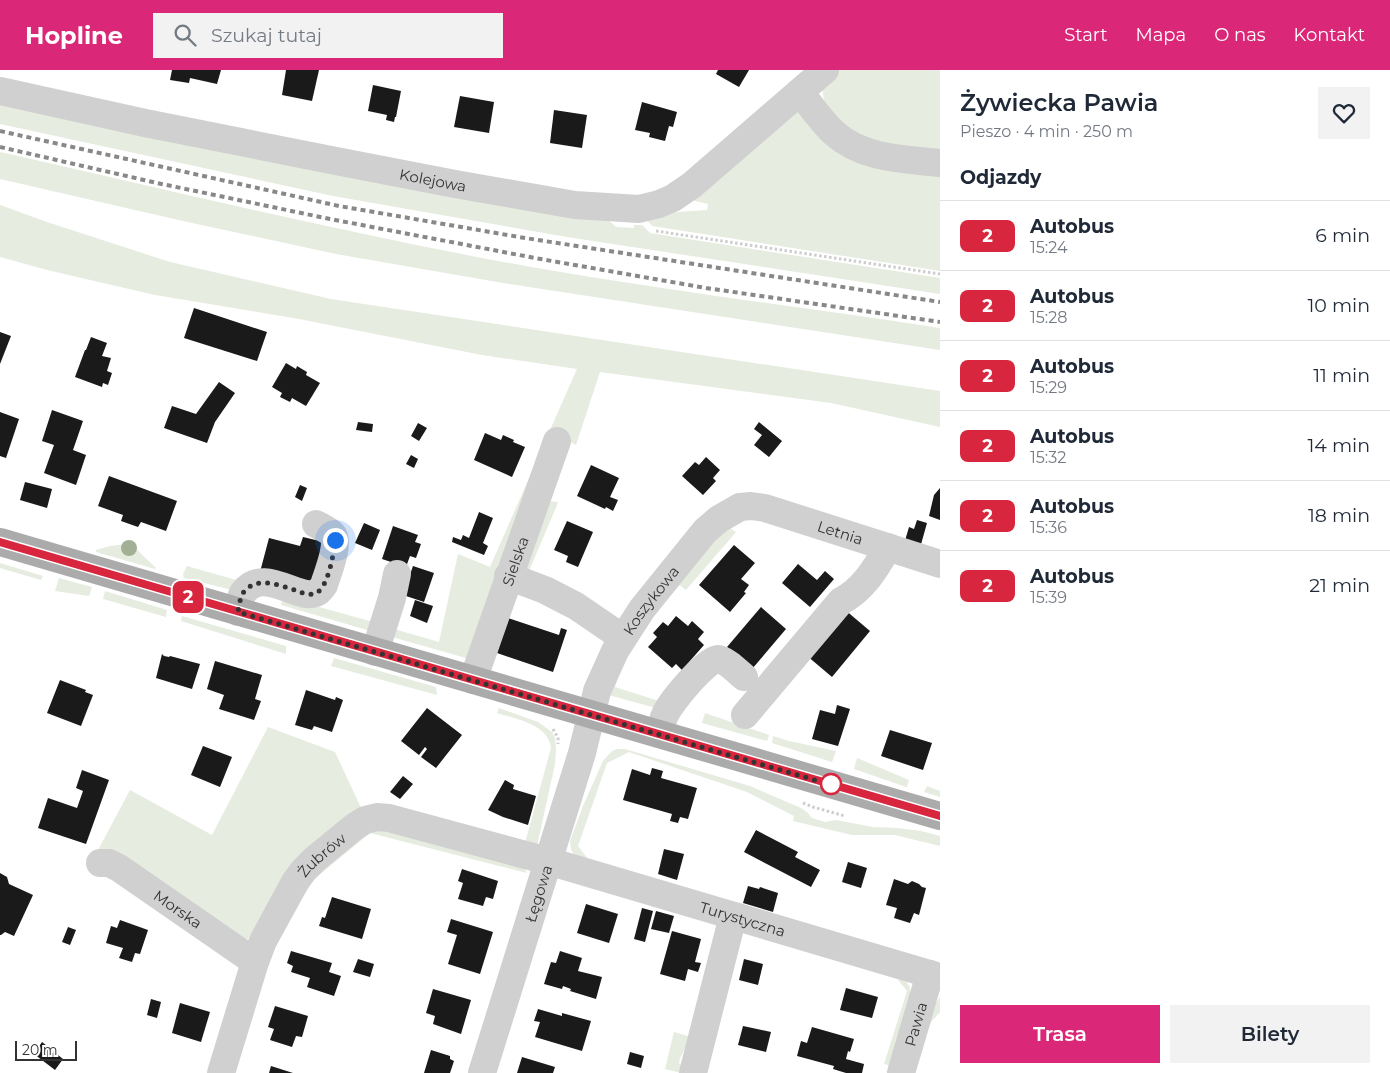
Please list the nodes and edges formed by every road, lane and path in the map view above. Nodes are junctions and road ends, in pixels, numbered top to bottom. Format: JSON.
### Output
{"nodes":[{"id":1,"x":825,"y":70,"type":"edge"},
{"id":2,"x":0,"y":91,"type":"edge"},
{"id":3,"x":800,"y":92,"type":"junction"},
{"id":4,"x":940,"y":163,"type":"edge"},
{"id":5,"x":639,"y":209,"type":"junction"},
{"id":6,"x":940,"y":274,"type":"edge"},
{"id":7,"x":557,"y":441,"type":"dead end"},
{"id":8,"x":740,"y":508,"type":"joint"},
{"id":9,"x":316,"y":524,"type":"dead end"},
{"id":10,"x":0,"y":542,"type":"edge"},
{"id":11,"x":888,"y":547,"type":"junction"},
{"id":12,"x":940,"y":564,"type":"edge"},
{"id":13,"x":397,"y":574,"type":"dead end"},
{"id":14,"x":508,"y":576,"type":"junction"},
{"id":15,"x":238,"y":612,"type":"junction"},
{"id":16,"x":623,"y":638,"type":"junction"},
{"id":17,"x":375,"y":652,"type":"junction"},
{"id":18,"x":744,"y":677,"type":"dead end"},
{"id":19,"x":472,"y":680,"type":"junction"},
{"id":20,"x":592,"y":715,"type":"junction"},
{"id":21,"x":745,"y":715,"type":"dead end"},
{"id":22,"x":660,"y":734,"type":"junction"},
{"id":23,"x":940,"y":816,"type":"edge"},
{"id":24,"x":548,"y":862,"type":"junction"},
{"id":25,"x":100,"y":863,"type":"dead end"},
{"id":26,"x":733,"y":916,"type":"junction"},
{"id":27,"x":255,"y":962,"type":"junction"},
{"id":28,"x":935,"y":976,"type":"edge"},
{"id":29,"x":221,"y":1073,"type":"edge"},
{"id":30,"x":482,"y":1073,"type":"edge"},
{"id":31,"x":694,"y":1073,"type":"edge"},
{"id":32,"x":900,"y":1073,"type":"edge"}],
"edges":[{"from":1,"to":3,"type":"street","name":"Kolejowa"},
{"from":2,"to":5,"type":"street","name":"Kolejowa"},
{"from":3,"to":4,"type":"street"},
{"from":3,"to":5,"type":"street","name":"Kolejowa"},
{"from":5,"to":6,"type":"path"},
{"from":7,"to":14,"type":"street","name":"Sielska"},
{"from":8,"to":11,"type":"street","name":"Letnia"},
{"from":8,"to":16,"type":"street","name":"Koszykowa"},
{"from":9,"to":15,"type":"street"},
{"from":10,"to":15,"type":"main road"},
{"from":11,"to":12,"type":"street","name":"Letnia"},
{"from":11,"to":21,"type":"street"},
{"from":13,"to":17,"type":"street"},
{"from":14,"to":16,"type":"street"},
{"from":14,"to":19,"type":"street","name":"Sielska"},
{"from":15,"to":17,"type":"main road"},
{"from":16,"to":20,"type":"street","name":"Koszykowa"},
{"from":17,"to":19,"type":"main road"},
{"from":18,"to":22,"type":"street"},
{"from":19,"to":20,"type":"main road"},
{"from":20,"to":22,"type":"main road"},
{"from":20,"to":24,"type":"street","name":"Łęgowa"},
{"from":22,"to":23,"type":"main road"},
{"from":24,"to":26,"type":"street","name":"Turystyczna"},
{"from":24,"to":27,"type":"street","name":"Żubrów"},
{"from":24,"to":30,"type":"street","name":"Łęgowa"},
{"from":25,"to":27,"type":"street","name":"Morska"},
{"from":26,"to":28,"type":"street","name":"Turystyczna"},
{"from":26,"to":31,"type":"street"},
{"from":27,"to":29,"type":"street","name":"Żubrów"},
{"from":28,"to":32,"type":"street","name":"Pawia"}]}
